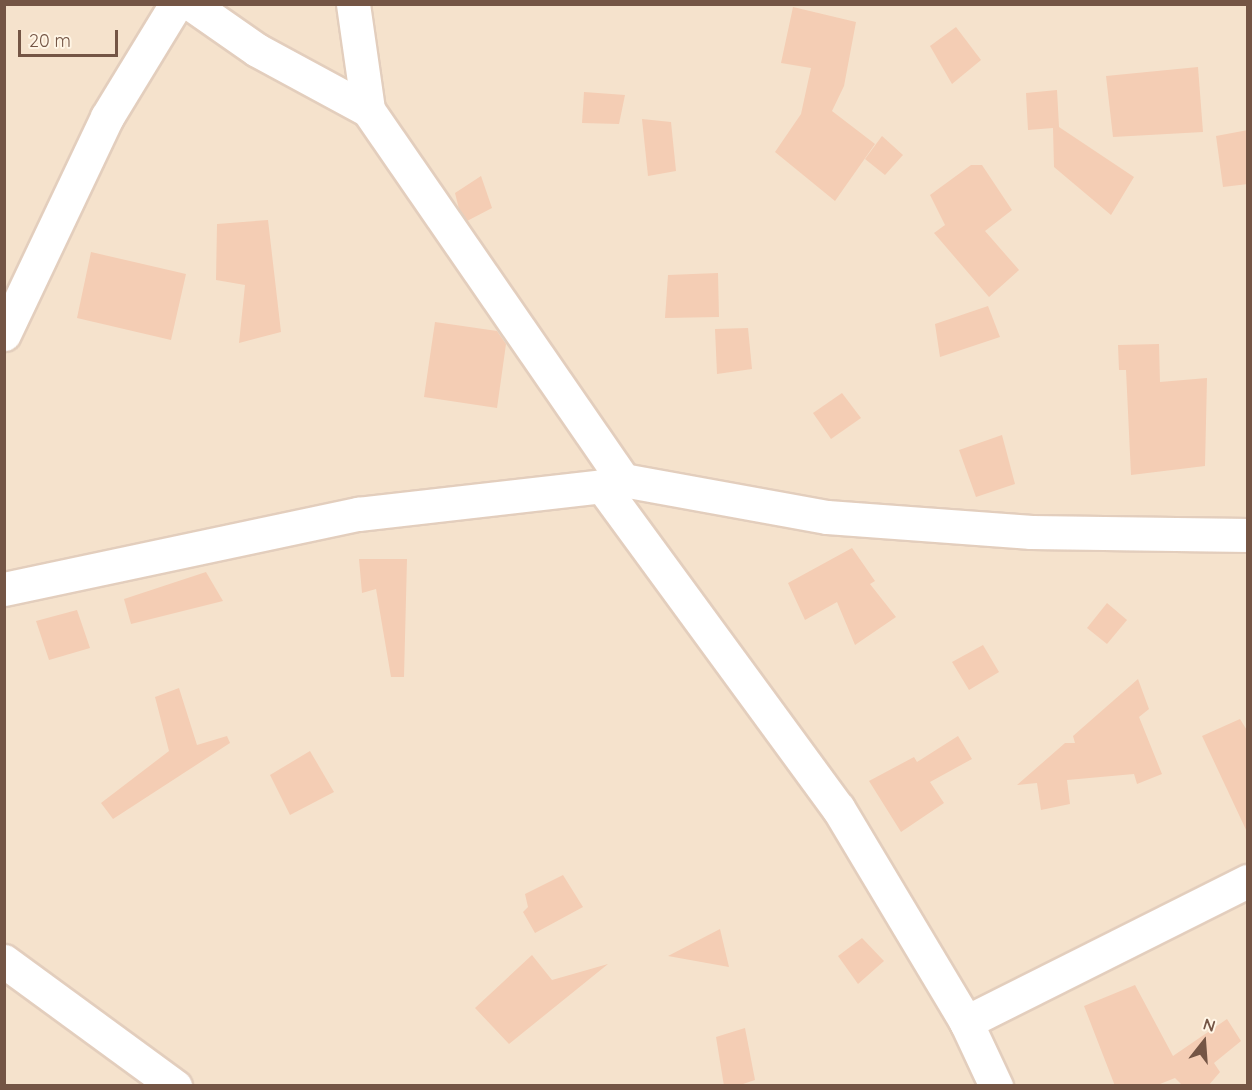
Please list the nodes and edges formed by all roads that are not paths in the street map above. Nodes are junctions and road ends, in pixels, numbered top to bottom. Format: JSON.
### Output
{"nodes":[{"id":1,"x":176,"y":4,"type":"edge"},
{"id":2,"x":191,"y":4,"type":"edge"},
{"id":3,"x":353,"y":4,"type":"edge"},
{"id":4,"x":368,"y":110,"type":"junction"},
{"id":5,"x":4,"y":334,"type":"edge"},
{"id":6,"x":612,"y":483,"type":"junction"},
{"id":7,"x":1248,"y":535,"type":"edge"},
{"id":8,"x":4,"y":589,"type":"edge"},
{"id":9,"x":1248,"y":882,"type":"edge"},
{"id":10,"x":4,"y":961,"type":"edge"},
{"id":11,"x":966,"y":1022,"type":"junction"},
{"id":12,"x":175,"y":1086,"type":"edge"},
{"id":13,"x":996,"y":1086,"type":"edge"}],
"edges":[{"from":1,"to":5,"type":"street"},
{"from":2,"to":4,"type":"street"},
{"from":3,"to":4,"type":"street"},
{"from":4,"to":6,"type":"street"},
{"from":6,"to":7,"type":"street"},
{"from":6,"to":8,"type":"street"},
{"from":6,"to":11,"type":"street"},
{"from":9,"to":11,"type":"street"},
{"from":10,"to":12,"type":"street"},
{"from":11,"to":13,"type":"street"}]}
